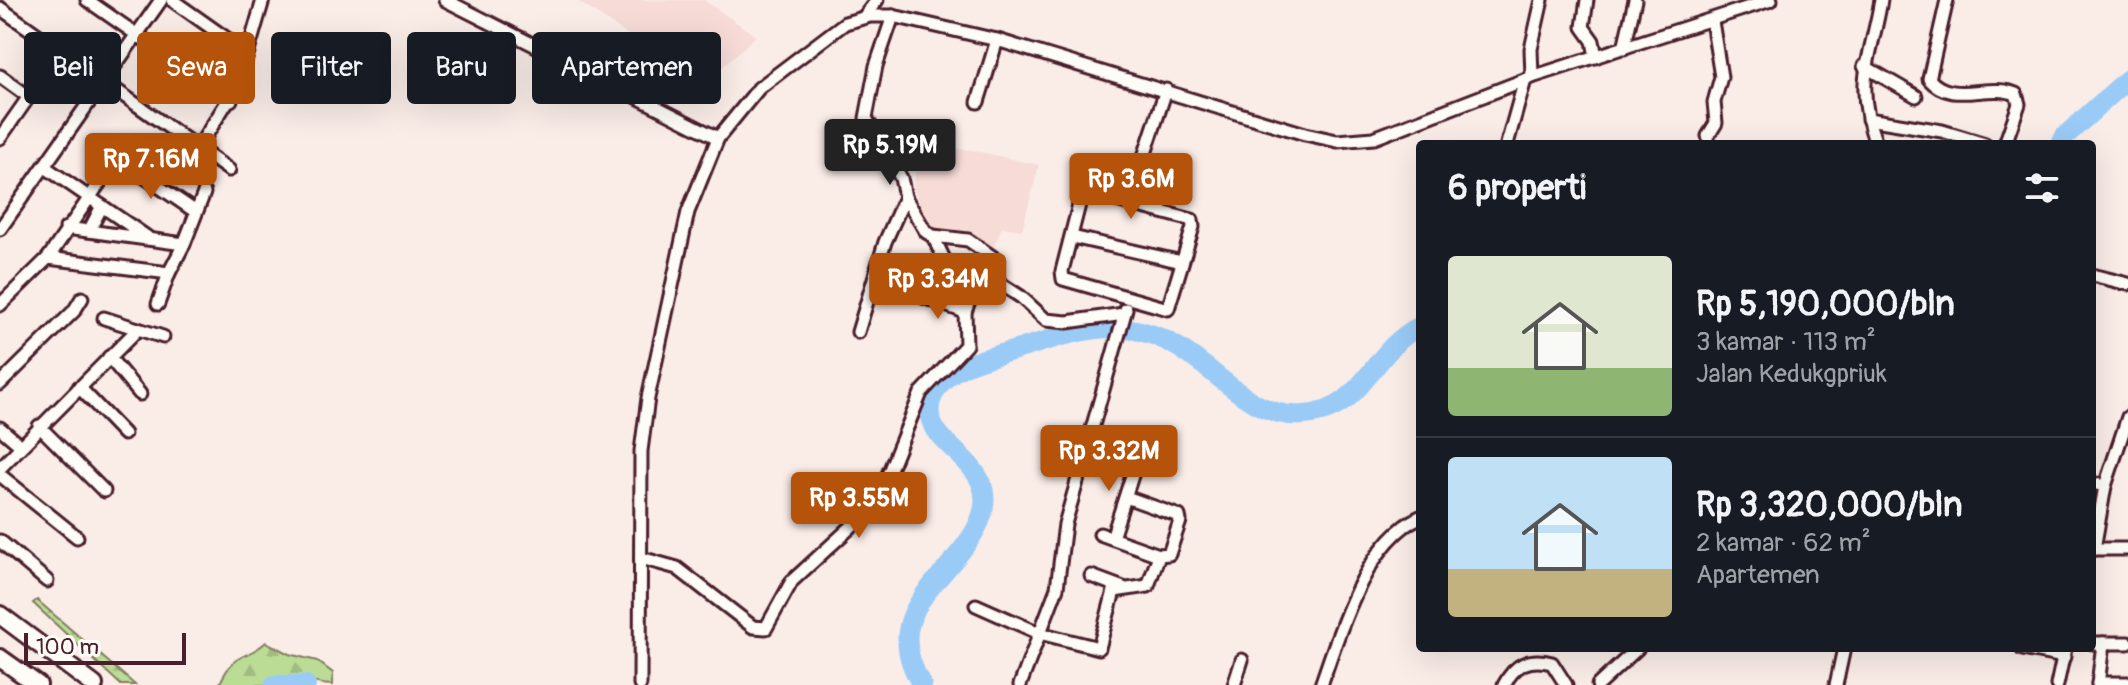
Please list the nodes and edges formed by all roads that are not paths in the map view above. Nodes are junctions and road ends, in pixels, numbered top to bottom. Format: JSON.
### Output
{"nodes":[{"id":1,"x":161,"y":0,"type":"edge"},
{"id":2,"x":172,"y":0,"type":"edge"},
{"id":3,"x":263,"y":0,"type":"edge"},
{"id":4,"x":445,"y":0,"type":"edge"},
{"id":5,"x":877,"y":0,"type":"edge"},
{"id":6,"x":1542,"y":0,"type":"edge"},
{"id":7,"x":1587,"y":0,"type":"edge"},
{"id":8,"x":1635,"y":0,"type":"edge"},
{"id":9,"x":1771,"y":0,"type":"edge"},
{"id":10,"x":1881,"y":0,"type":"edge"},
{"id":11,"x":1947,"y":0,"type":"edge"},
{"id":12,"x":94,"y":2,"type":"edge"},
{"id":13,"x":0,"y":8,"type":"edge"},
{"id":14,"x":893,"y":16,"type":"junction"},
{"id":15,"x":864,"y":17,"type":"junction"},
{"id":16,"x":1712,"y":21,"type":"junction"},
{"id":17,"x":34,"y":32,"type":"edge"},
{"id":18,"x":139,"y":32,"type":"edge"},
{"id":19,"x":217,"y":32,"type":"edge"},
{"id":20,"x":253,"y":32,"type":"edge"},
{"id":21,"x":137,"y":35,"type":"joint"},
{"id":22,"x":997,"y":40,"type":"junction"},
{"id":23,"x":1624,"y":48,"type":"junction"},
{"id":24,"x":1596,"y":57,"type":"junction"},
{"id":25,"x":121,"y":58,"type":"edge"},
{"id":26,"x":1864,"y":66,"type":"junction"},
{"id":27,"x":0,"y":76,"type":"edge"},
{"id":28,"x":1529,"y":79,"type":"junction"},
{"id":29,"x":1166,"y":90,"type":"junction"},
{"id":30,"x":24,"y":93,"type":"edge"},
{"id":31,"x":121,"y":94,"type":"edge"},
{"id":32,"x":1916,"y":96,"type":"dead end"},
{"id":33,"x":978,"y":102,"type":"dead end"},
{"id":34,"x":24,"y":104,"type":"edge"},
{"id":35,"x":89,"y":104,"type":"edge"},
{"id":36,"x":228,"y":104,"type":"edge"},
{"id":37,"x":1868,"y":119,"type":"junction"},
{"id":38,"x":1708,"y":136,"type":"dead end"},
{"id":39,"x":0,"y":137,"type":"edge"},
{"id":40,"x":718,"y":138,"type":"junction"},
{"id":41,"x":1508,"y":140,"type":"edge"},
{"id":42,"x":1875,"y":140,"type":"edge"},
{"id":43,"x":1972,"y":140,"type":"edge"},
{"id":44,"x":2006,"y":140,"type":"edge"},
{"id":45,"x":125,"y":146,"type":"dead end"},
{"id":46,"x":198,"y":148,"type":"junction"},
{"id":47,"x":117,"y":158,"type":"junction"},
{"id":48,"x":45,"y":167,"type":"junction"},
{"id":49,"x":229,"y":170,"type":"dead end"},
{"id":50,"x":204,"y":193,"type":"dead end"},
{"id":51,"x":88,"y":196,"type":"junction"},
{"id":52,"x":905,"y":197,"type":"junction"},
{"id":53,"x":1129,"y":202,"type":"junction"},
{"id":54,"x":102,"y":206,"type":"junction"},
{"id":55,"x":196,"y":212,"type":"junction"},
{"id":56,"x":66,"y":228,"type":"junction"},
{"id":57,"x":0,"y":229,"type":"edge"},
{"id":58,"x":89,"y":231,"type":"junction"},
{"id":59,"x":933,"y":236,"type":"junction"},
{"id":60,"x":1072,"y":237,"type":"junction"},
{"id":61,"x":148,"y":238,"type":"junction"},
{"id":62,"x":184,"y":244,"type":"junction"},
{"id":63,"x":48,"y":258,"type":"junction"},
{"id":64,"x":997,"y":260,"type":"dead end"},
{"id":65,"x":1182,"y":262,"type":"junction"},
{"id":66,"x":169,"y":273,"type":"junction"},
{"id":67,"x":2096,"y":276,"type":"edge"},
{"id":68,"x":2128,"y":284,"type":"edge"},
{"id":69,"x":975,"y":285,"type":"junction"},
{"id":70,"x":923,"y":297,"type":"dead end"},
{"id":71,"x":82,"y":298,"type":"dead end"},
{"id":72,"x":1131,"y":300,"type":"junction"},
{"id":73,"x":158,"y":304,"type":"dead end"},
{"id":74,"x":0,"y":305,"type":"edge"},
{"id":75,"x":965,"y":312,"type":"junction"},
{"id":76,"x":1123,"y":317,"type":"junction"},
{"id":77,"x":104,"y":318,"type":"dead end"},
{"id":78,"x":138,"y":329,"type":"junction"},
{"id":79,"x":858,"y":332,"type":"dead end"},
{"id":80,"x":163,"y":337,"type":"dead end"},
{"id":81,"x":109,"y":357,"type":"junction"},
{"id":82,"x":0,"y":384,"type":"edge"},
{"id":83,"x":79,"y":387,"type":"junction"},
{"id":84,"x":140,"y":394,"type":"dead end"},
{"id":85,"x":2128,"y":417,"type":"edge"},
{"id":86,"x":39,"y":426,"type":"junction"},
{"id":87,"x":0,"y":428,"type":"edge"},
{"id":88,"x":124,"y":434,"type":"dead end"},
{"id":89,"x":20,"y":445,"type":"junction"},
{"id":90,"x":1138,"y":457,"type":"dead end"},
{"id":91,"x":0,"y":468,"type":"edge"},
{"id":92,"x":0,"y":475,"type":"edge"},
{"id":93,"x":2096,"y":484,"type":"edge"},
{"id":94,"x":2105,"y":486,"type":"junction"},
{"id":95,"x":104,"y":491,"type":"dead end"},
{"id":96,"x":1126,"y":497,"type":"junction"},
{"id":97,"x":1416,"y":520,"type":"edge"},
{"id":98,"x":2096,"y":533,"type":"edge"},
{"id":99,"x":1100,"y":534,"type":"dead end"},
{"id":100,"x":77,"y":537,"type":"dead end"},
{"id":101,"x":1112,"y":538,"type":"junction"},
{"id":102,"x":0,"y":541,"type":"edge"},
{"id":103,"x":2096,"y":549,"type":"edge"},
{"id":104,"x":2128,"y":549,"type":"edge"},
{"id":105,"x":1159,"y":555,"type":"junction"},
{"id":106,"x":641,"y":558,"type":"junction"},
{"id":107,"x":1091,"y":576,"type":"dead end"},
{"id":108,"x":47,"y":581,"type":"dead end"},
{"id":109,"x":1123,"y":588,"type":"junction"},
{"id":110,"x":976,"y":605,"type":"dead end"},
{"id":111,"x":0,"y":615,"type":"edge"},
{"id":112,"x":1039,"y":633,"type":"junction"},
{"id":113,"x":2098,"y":643,"type":"edge"},
{"id":114,"x":2128,"y":643,"type":"edge"},
{"id":115,"x":1634,"y":652,"type":"edge"},
{"id":116,"x":1843,"y":652,"type":"edge"},
{"id":117,"x":2064,"y":652,"type":"edge"},
{"id":118,"x":0,"y":658,"type":"edge"},
{"id":119,"x":1242,"y":660,"type":"dead end"},
{"id":120,"x":640,"y":682,"type":"edge"},
{"id":121,"x":2128,"y":683,"type":"edge"},
{"id":122,"x":2098,"y":684,"type":"edge"},
{"id":123,"x":38,"y":685,"type":"edge"},
{"id":124,"x":94,"y":685,"type":"edge"},
{"id":125,"x":1020,"y":685,"type":"edge"},
{"id":126,"x":1234,"y":685,"type":"edge"},
{"id":127,"x":1321,"y":685,"type":"edge"},
{"id":128,"x":1504,"y":685,"type":"edge"},
{"id":129,"x":1566,"y":685,"type":"edge"},
{"id":130,"x":1598,"y":685,"type":"edge"},
{"id":131,"x":1836,"y":685,"type":"edge"},
{"id":132,"x":2057,"y":685,"type":"edge"}],
"edges":[{"from":1,"to":18,"type":"street"},
{"from":2,"to":19,"type":"street"},
{"from":3,"to":20,"type":"street"},
{"from":4,"to":40,"type":"street"},
{"from":5,"to":15,"type":"street"},
{"from":6,"to":28,"type":"street"},
{"from":7,"to":24,"type":"street"},
{"from":8,"to":23,"type":"street"},
{"from":9,"to":16,"type":"street"},
{"from":10,"to":26,"type":"street"},
{"from":11,"to":44,"type":"street"},
{"from":12,"to":21,"type":"street"},
{"from":13,"to":17,"type":"street"},
{"from":14,"to":15,"type":"street"},
{"from":14,"to":22,"type":"street"},
{"from":14,"to":52,"type":"street"},
{"from":15,"to":40,"type":"street"},
{"from":16,"to":23,"type":"street"},
{"from":16,"to":38,"type":"street"},
{"from":21,"to":25,"type":"street"},
{"from":22,"to":29,"type":"street"},
{"from":22,"to":33,"type":"street"},
{"from":23,"to":24,"type":"street"},
{"from":24,"to":28,"type":"street"},
{"from":26,"to":32,"type":"street"},
{"from":26,"to":37,"type":"street"},
{"from":27,"to":30,"type":"street"},
{"from":28,"to":29,"type":"street"},
{"from":28,"to":41,"type":"street"},
{"from":29,"to":53,"type":"street"},
{"from":31,"to":46,"type":"street"},
{"from":34,"to":39,"type":"street"},
{"from":35,"to":48,"type":"street"},
{"from":36,"to":46,"type":"street"},
{"from":37,"to":42,"type":"street"},
{"from":37,"to":43,"type":"street"},
{"from":40,"to":106,"type":"street"},
{"from":45,"to":47,"type":"street"},
{"from":46,"to":49,"type":"street"},
{"from":47,"to":51,"type":"street"},
{"from":47,"to":55,"type":"street"},
{"from":48,"to":51,"type":"street"},
{"from":48,"to":57,"type":"street"},
{"from":50,"to":55,"type":"street"},
{"from":51,"to":54,"type":"street"},
{"from":51,"to":56,"type":"street"},
{"from":52,"to":59,"type":"street"},
{"from":52,"to":79,"type":"street"},
{"from":53,"to":60,"type":"street"},
{"from":53,"to":65,"type":"street"},
{"from":54,"to":58,"type":"street"},
{"from":54,"to":61,"type":"street"},
{"from":55,"to":62,"type":"street"},
{"from":56,"to":58,"type":"street"},
{"from":56,"to":63,"type":"street"},
{"from":58,"to":61,"type":"street"},
{"from":59,"to":64,"type":"street"},
{"from":59,"to":69,"type":"street"},
{"from":60,"to":65,"type":"street"},
{"from":60,"to":72,"type":"street"},
{"from":61,"to":62,"type":"street"},
{"from":62,"to":66,"type":"street"},
{"from":63,"to":66,"type":"street"},
{"from":63,"to":74,"type":"street"},
{"from":65,"to":72,"type":"street"},
{"from":66,"to":73,"type":"street"},
{"from":67,"to":68,"type":"street"},
{"from":69,"to":75,"type":"street"},
{"from":69,"to":76,"type":"street"},
{"from":70,"to":75,"type":"street"},
{"from":71,"to":82,"type":"street"},
{"from":72,"to":76,"type":"street"},
{"from":75,"to":106,"type":"street"},
{"from":76,"to":112,"type":"street"},
{"from":77,"to":78,"type":"street"},
{"from":78,"to":80,"type":"street"},
{"from":78,"to":81,"type":"street"},
{"from":81,"to":83,"type":"street"},
{"from":81,"to":84,"type":"street"},
{"from":83,"to":86,"type":"street"},
{"from":83,"to":88,"type":"street"},
{"from":85,"to":94,"type":"street"},
{"from":86,"to":89,"type":"street"},
{"from":86,"to":95,"type":"street"},
{"from":87,"to":89,"type":"street"},
{"from":89,"to":91,"type":"street"},
{"from":90,"to":96,"type":"street"},
{"from":92,"to":100,"type":"street"},
{"from":93,"to":94,"type":"street"},
{"from":94,"to":98,"type":"street"},
{"from":96,"to":101,"type":"street"},
{"from":96,"to":105,"type":"street"},
{"from":97,"to":127,"type":"street"},
{"from":99,"to":101,"type":"street"},
{"from":101,"to":105,"type":"street"},
{"from":102,"to":108,"type":"street"},
{"from":103,"to":104,"type":"street"},
{"from":105,"to":109,"type":"street"},
{"from":106,"to":120,"type":"street"},
{"from":107,"to":109,"type":"street"},
{"from":109,"to":112,"type":"street"},
{"from":110,"to":112,"type":"street"},
{"from":111,"to":124,"type":"highway"},
{"from":112,"to":125,"type":"street"},
{"from":113,"to":114,"type":"street"},
{"from":113,"to":122,"type":"street"},
{"from":115,"to":130,"type":"street"},
{"from":116,"to":131,"type":"street"},
{"from":117,"to":132,"type":"street"},
{"from":118,"to":123,"type":"highway"},
{"from":119,"to":126,"type":"street"},
{"from":121,"to":122,"type":"street"},
{"from":128,"to":129,"type":"street"}]}
